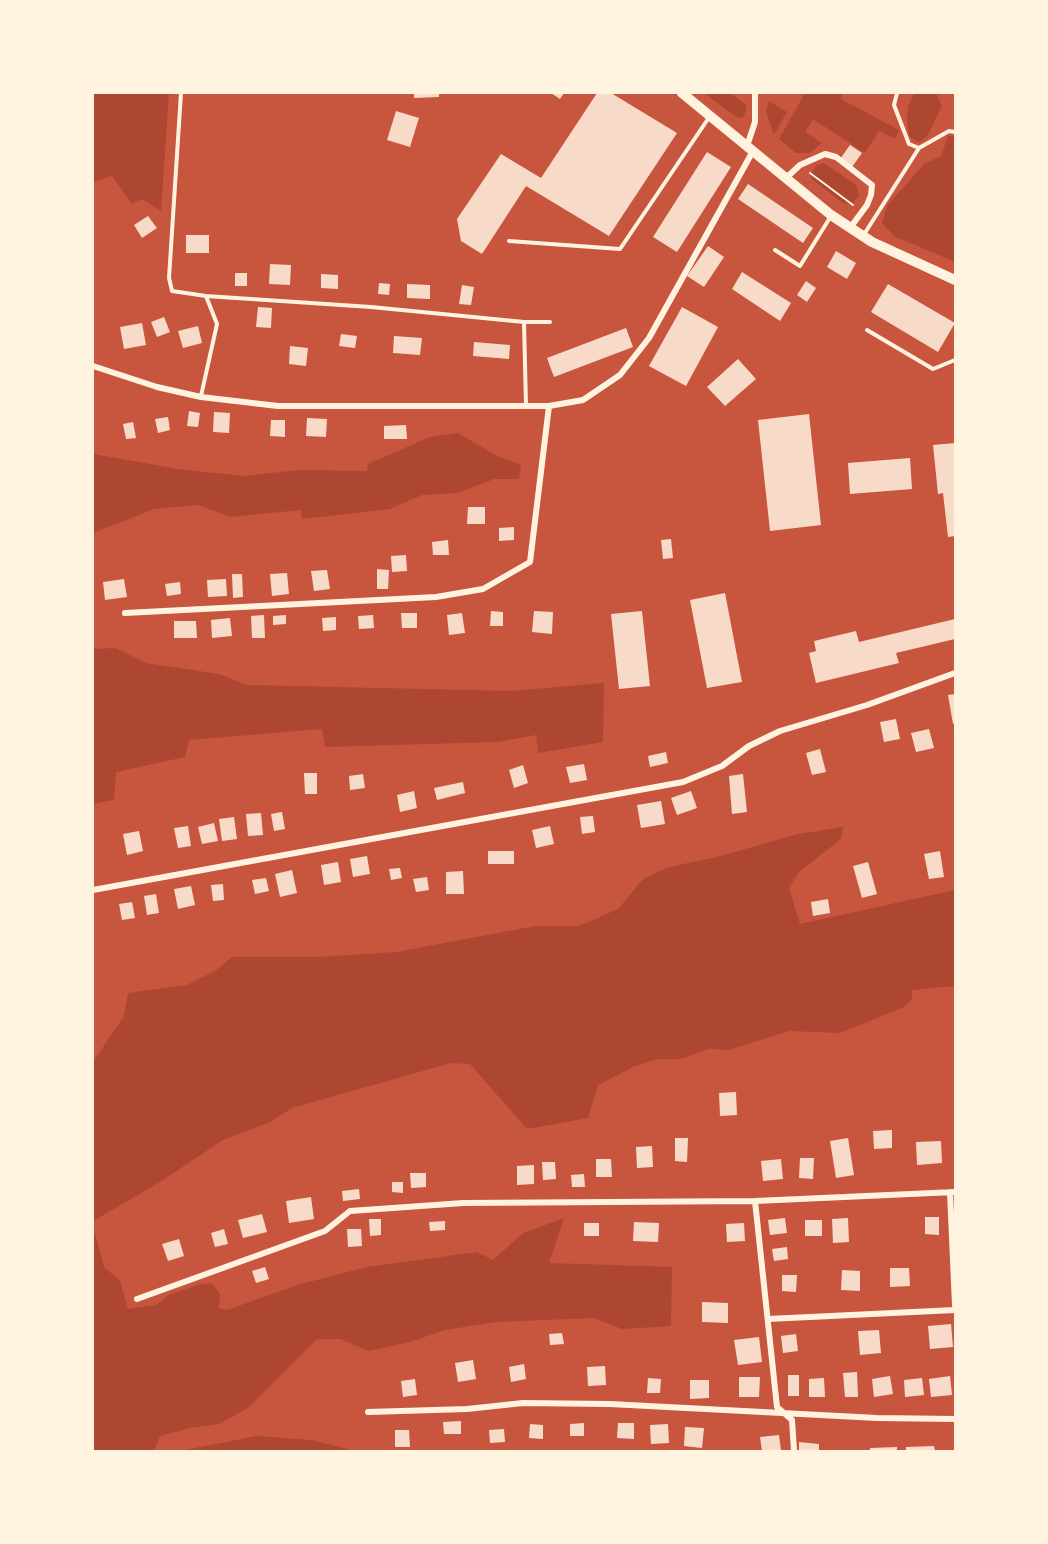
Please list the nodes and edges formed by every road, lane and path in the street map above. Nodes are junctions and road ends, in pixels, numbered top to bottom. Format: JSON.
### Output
{"nodes":[{"id":1,"x":181,"y":93,"type":"edge"},
{"id":2,"x":682,"y":93,"type":"edge"},
{"id":3,"x":755,"y":93,"type":"edge"},
{"id":4,"x":897,"y":93,"type":"edge"},
{"id":5,"x":710,"y":116,"type":"junction"},
{"id":6,"x":955,"y":132,"type":"edge"},
{"id":7,"x":750,"y":148,"type":"junction"},
{"id":8,"x":919,"y":148,"type":"junction"},
{"id":9,"x":800,"y":165,"type":"junction"},
{"id":10,"x":786,"y":178,"type":"junction"},
{"id":11,"x":861,"y":212,"type":"junction"},
{"id":12,"x":831,"y":215,"type":"junction"},
{"id":13,"x":850,"y":228,"type":"junction"},
{"id":14,"x":863,"y":236,"type":"junction"},
{"id":15,"x":509,"y":241,"type":"dead end"},
{"id":16,"x":775,"y":250,"type":"dead end"},
{"id":17,"x":955,"y":280,"type":"edge"},
{"id":18,"x":206,"y":297,"type":"junction"},
{"id":19,"x":524,"y":322,"type":"junction"},
{"id":20,"x":550,"y":322,"type":"dead end"},
{"id":21,"x":867,"y":330,"type":"dead end"},
{"id":22,"x":955,"y":360,"type":"edge"},
{"id":23,"x":93,"y":366,"type":"edge"},
{"id":24,"x":201,"y":397,"type":"junction"},
{"id":25,"x":526,"y":405,"type":"junction"},
{"id":26,"x":549,"y":406,"type":"junction"},
{"id":27,"x":125,"y":613,"type":"dead end"},
{"id":28,"x":955,"y":673,"type":"edge"},
{"id":29,"x":93,"y":890,"type":"edge"},
{"id":30,"x":953,"y":1192,"type":"edge"},
{"id":31,"x":755,"y":1201,"type":"junction"},
{"id":32,"x":137,"y":1299,"type":"dead end"},
{"id":33,"x":955,"y":1305,"type":"edge"},
{"id":34,"x":955,"y":1310,"type":"edge"},
{"id":35,"x":768,"y":1318,"type":"junction"},
{"id":36,"x":368,"y":1412,"type":"dead end"},
{"id":37,"x":784,"y":1414,"type":"junction"},
{"id":38,"x":955,"y":1419,"type":"edge"},
{"id":39,"x":794,"y":1451,"type":"edge"}],
"edges":[{"from":1,"to":18,"type":"lane"},
{"from":2,"to":5,"type":"main road"},
{"from":3,"to":7,"type":"street"},
{"from":4,"to":8,"type":"lane"},
{"from":5,"to":7,"type":"main road"},
{"from":5,"to":15,"type":"lane"},
{"from":6,"to":8,"type":"lane"},
{"from":7,"to":10,"type":"main road"},
{"from":7,"to":26,"type":"street"},
{"from":8,"to":14,"type":"lane"},
{"from":9,"to":10,"type":"street"},
{"from":9,"to":11,"type":"path"},
{"from":9,"to":11,"type":"street"},
{"from":10,"to":12,"type":"main road"},
{"from":11,"to":13,"type":"street"},
{"from":12,"to":13,"type":"main road"},
{"from":12,"to":16,"type":"lane"},
{"from":13,"to":14,"type":"main road"},
{"from":14,"to":17,"type":"main road"},
{"from":18,"to":19,"type":"lane"},
{"from":18,"to":24,"type":"lane"},
{"from":19,"to":20,"type":"lane"},
{"from":19,"to":25,"type":"lane"},
{"from":21,"to":22,"type":"lane"},
{"from":23,"to":24,"type":"street"},
{"from":24,"to":25,"type":"street"},
{"from":25,"to":26,"type":"street"},
{"from":26,"to":27,"type":"street"},
{"from":28,"to":29,"type":"street"},
{"from":30,"to":31,"type":"street"},
{"from":30,"to":33,"type":"street"},
{"from":31,"to":32,"type":"street"},
{"from":31,"to":35,"type":"street"},
{"from":34,"to":35,"type":"street"},
{"from":35,"to":37,"type":"street"},
{"from":36,"to":37,"type":"street"},
{"from":37,"to":38,"type":"street"},
{"from":37,"to":39,"type":"street"}]}
